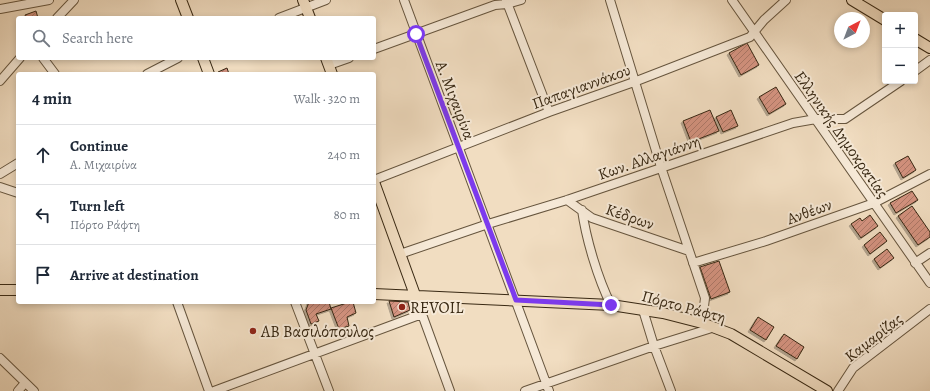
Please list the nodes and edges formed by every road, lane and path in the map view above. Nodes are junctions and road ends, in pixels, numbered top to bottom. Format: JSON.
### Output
{"nodes":[{"id":1,"x":49,"y":0,"type":"edge"},
{"id":2,"x":74,"y":0,"type":"edge"},
{"id":3,"x":182,"y":0,"type":"edge"},
{"id":4,"x":326,"y":0,"type":"edge"},
{"id":5,"x":404,"y":0,"type":"edge"},
{"id":6,"x":521,"y":0,"type":"edge"},
{"id":7,"x":610,"y":0,"type":"edge"},
{"id":8,"x":732,"y":0,"type":"edge"},
{"id":9,"x":786,"y":0,"type":"edge"},
{"id":10,"x":852,"y":0,"type":"edge"},
{"id":11,"x":506,"y":2,"type":"edge"},
{"id":12,"x":305,"y":4,"type":"edge"},
{"id":13,"x":0,"y":9,"type":"edge"},
{"id":14,"x":59,"y":16,"type":"edge"},
{"id":15,"x":187,"y":16,"type":"edge"},
{"id":16,"x":283,"y":16,"type":"edge"},
{"id":17,"x":309,"y":16,"type":"edge"},
{"id":18,"x":882,"y":18,"type":"edge"},
{"id":19,"x":754,"y":33,"type":"junction"},
{"id":20,"x":416,"y":34,"type":"junction"},
{"id":21,"x":918,"y":41,"type":"edge"},
{"id":22,"x":376,"y":48,"type":"edge"},
{"id":23,"x":930,"y":48,"type":"edge"},
{"id":24,"x":18,"y":60,"type":"edge"},
{"id":25,"x":44,"y":60,"type":"edge"},
{"id":26,"x":174,"y":60,"type":"edge"},
{"id":27,"x":204,"y":60,"type":"edge"},
{"id":28,"x":344,"y":60,"type":"edge"},
{"id":29,"x":930,"y":60,"type":"edge"},
{"id":30,"x":329,"y":66,"type":"edge"},
{"id":31,"x":918,"y":69,"type":"edge"},
{"id":32,"x":54,"y":72,"type":"edge"},
{"id":33,"x":151,"y":72,"type":"edge"},
{"id":34,"x":209,"y":72,"type":"edge"},
{"id":35,"x":0,"y":81,"type":"edge"},
{"id":36,"x":634,"y":82,"type":"junction"},
{"id":37,"x":897,"y":84,"type":"edge"},
{"id":38,"x":549,"y":112,"type":"junction"},
{"id":39,"x":816,"y":119,"type":"junction"},
{"id":40,"x":459,"y":147,"type":"junction"},
{"id":41,"x":16,"y":164,"type":"edge"},
{"id":42,"x":661,"y":167,"type":"junction"},
{"id":43,"x":0,"y":174,"type":"edge"},
{"id":44,"x":930,"y":174,"type":"edge"},
{"id":45,"x":376,"y":180,"type":"edge"},
{"id":46,"x":0,"y":187,"type":"edge"},
{"id":47,"x":376,"y":187,"type":"edge"},
{"id":48,"x":16,"y":192,"type":"edge"},
{"id":49,"x":567,"y":200,"type":"junction"},
{"id":50,"x":874,"y":202,"type":"junction"},
{"id":51,"x":582,"y":210,"type":"junction"},
{"id":52,"x":488,"y":224,"type":"junction"},
{"id":53,"x":689,"y":251,"type":"junction"},
{"id":54,"x":930,"y":253,"type":"edge"},
{"id":55,"x":400,"y":254,"type":"junction"},
{"id":56,"x":693,"y":263,"type":"junction"},
{"id":57,"x":916,"y":263,"type":"junction"},
{"id":58,"x":930,"y":284,"type":"edge"},
{"id":59,"x":0,"y":290,"type":"edge"},
{"id":60,"x":16,"y":290,"type":"edge"},
{"id":61,"x":376,"y":294,"type":"edge"},
{"id":62,"x":415,"y":295,"type":"junction"},
{"id":63,"x":516,"y":300,"type":"junction"},
{"id":64,"x":178,"y":304,"type":"edge"},
{"id":65,"x":296,"y":304,"type":"edge"},
{"id":66,"x":611,"y":305,"type":"junction"},
{"id":67,"x":930,"y":309,"type":"edge"},
{"id":68,"x":643,"y":310,"type":"junction"},
{"id":69,"x":422,"y":314,"type":"junction"},
{"id":70,"x":702,"y":323,"type":"junction"},
{"id":71,"x":715,"y":327,"type":"junction"},
{"id":72,"x":654,"y":346,"type":"junction"},
{"id":73,"x":315,"y":353,"type":"junction"},
{"id":74,"x":0,"y":358,"type":"edge"},
{"id":75,"x":26,"y":383,"type":"junction"},
{"id":76,"x":547,"y":387,"type":"edge"},
{"id":77,"x":18,"y":391,"type":"edge"},
{"id":78,"x":34,"y":391,"type":"edge"},
{"id":79,"x":209,"y":391,"type":"edge"},
{"id":80,"x":214,"y":391,"type":"edge"},
{"id":81,"x":329,"y":391,"type":"edge"},
{"id":82,"x":450,"y":391,"type":"edge"},
{"id":83,"x":525,"y":391,"type":"edge"},
{"id":84,"x":671,"y":391,"type":"edge"},
{"id":85,"x":827,"y":391,"type":"edge"},
{"id":86,"x":838,"y":391,"type":"edge"}],
"edges":[{"from":1,"to":13,"type":"street"},
{"from":2,"to":14,"type":"street"},
{"from":3,"to":15,"type":"main road"},
{"from":4,"to":12,"type":"street"},
{"from":5,"to":20,"type":"street","name":"Α. Μιχαιρίνα"},
{"from":6,"to":11,"type":"street"},
{"from":7,"to":36,"type":"street"},
{"from":8,"to":19,"type":"street","name":"Ελληνικής Δημοκρατίας"},
{"from":9,"to":19,"type":"street","name":"Παπαγιαννάκου"},
{"from":10,"to":18,"type":"main road"},
{"from":11,"to":20,"type":"street"},
{"from":11,"to":38,"type":"street"},
{"from":12,"to":16,"type":"street"},
{"from":12,"to":17,"type":"main road"},
{"from":19,"to":36,"type":"street","name":"Παπαγιαννάκου"},
{"from":19,"to":39,"type":"street","name":"Ελληνικής Δημοκρατίας"},
{"from":20,"to":22,"type":"street"},
{"from":20,"to":40,"type":"street","name":"Α. Μιχαιρίνα"},
{"from":21,"to":23,"type":"main road"},
{"from":24,"to":35,"type":"street"},
{"from":25,"to":32,"type":"street"},
{"from":26,"to":33,"type":"street"},
{"from":27,"to":34,"type":"main road"},
{"from":28,"to":30,"type":"street"},
{"from":29,"to":31,"type":"street"},
{"from":36,"to":38,"type":"street","name":"Παπαγιαννάκου"},
{"from":36,"to":42,"type":"street"},
{"from":37,"to":39,"type":"street","name":"Κων. Αλλαγιάννη"},
{"from":38,"to":40,"type":"street","name":"Παπαγιαννάκου"},
{"from":39,"to":42,"type":"street","name":"Κων. Αλλαγιάννη"},
{"from":39,"to":50,"type":"street","name":"Ελληνικής Δημοκρατίας"},
{"from":40,"to":45,"type":"street","name":"Παπαγιαννάκου"},
{"from":40,"to":52,"type":"street","name":"Α. Μιχαιρίνα"},
{"from":41,"to":43,"type":"street"},
{"from":42,"to":49,"type":"street","name":"Κων. Αλλαγιάννη"},
{"from":42,"to":53,"type":"street"},
{"from":44,"to":50,"type":"street","name":"Ανθέων"},
{"from":46,"to":48,"type":"street"},
{"from":47,"to":55,"type":"main road"},
{"from":49,"to":51,"type":"street","name":"Κέδρων"},
{"from":49,"to":52,"type":"street","name":"Κων. Αλλαγιάννη"},
{"from":50,"to":56,"type":"street","name":"Ανθέων"},
{"from":50,"to":57,"type":"street","name":"Ελληνικής Δημοκρατίας"},
{"from":51,"to":53,"type":"street","name":"Κέδρων"},
{"from":51,"to":66,"type":"street"},
{"from":52,"to":55,"type":"street","name":"Κων. Αλλαγιάννη"},
{"from":52,"to":63,"type":"street","name":"Α. Μιχαιρίνα"},
{"from":53,"to":56,"type":"street"},
{"from":54,"to":57,"type":"street"},
{"from":55,"to":62,"type":"main road"},
{"from":56,"to":70,"type":"street"},
{"from":57,"to":58,"type":"street","name":"Ελληνικής Δημοκρατίας"},
{"from":59,"to":60,"type":"main road"},
{"from":61,"to":62,"type":"main road","name":"Πόρτο Ράφτη"},
{"from":62,"to":63,"type":"main road","name":"Πόρτο Ράφτη"},
{"from":62,"to":69,"type":"street"},
{"from":63,"to":66,"type":"main road","name":"Πόρτο Ράφτη"},
{"from":63,"to":76,"type":"street","name":"Α. Μιχαιρίνα"},
{"from":64,"to":79,"type":"street"},
{"from":65,"to":73,"type":"street"},
{"from":66,"to":68,"type":"main road","name":"Πόρτο Ράφτη"},
{"from":67,"to":86,"type":"street","name":"Καμαρίζας"},
{"from":68,"to":70,"type":"main road","name":"Πόρτο Ράφτη"},
{"from":68,"to":72,"type":"street"},
{"from":69,"to":73,"type":"street"},
{"from":69,"to":82,"type":"street"},
{"from":70,"to":71,"type":"main road","name":"Πόρτο Ράφτη"},
{"from":71,"to":72,"type":"street"},
{"from":71,"to":85,"type":"main road","name":"Πόρτο Ράφτη"},
{"from":72,"to":76,"type":"street"},
{"from":72,"to":84,"type":"street"},
{"from":73,"to":80,"type":"street"},
{"from":73,"to":81,"type":"street"},
{"from":74,"to":75,"type":"street"},
{"from":75,"to":77,"type":"street"},
{"from":75,"to":78,"type":"street"},
{"from":76,"to":83,"type":"street"}]}
